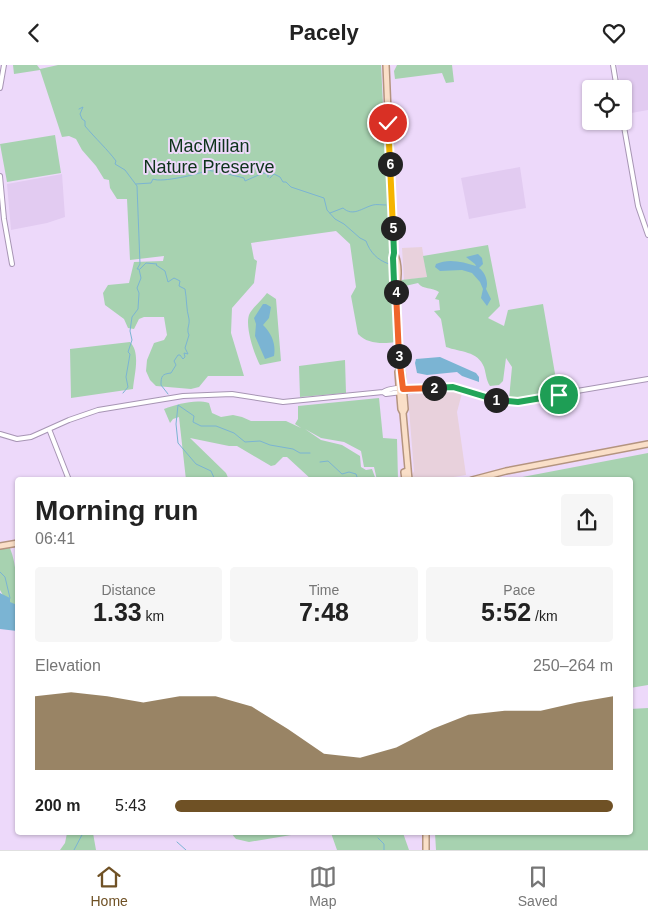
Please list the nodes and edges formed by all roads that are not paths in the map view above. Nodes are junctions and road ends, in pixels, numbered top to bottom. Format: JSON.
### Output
{"nodes":[{"id":1,"x":4,"y":65,"type":"edge"},
{"id":2,"x":386,"y":65,"type":"edge"},
{"id":3,"x":613,"y":65,"type":"edge"},
{"id":4,"x":616,"y":80,"type":"edge"},
{"id":5,"x":0,"y":89,"type":"edge"},
{"id":6,"x":625,"y":130,"type":"edge"},
{"id":7,"x":0,"y":176,"type":"edge"},
{"id":8,"x":648,"y":235,"type":"edge"},
{"id":9,"x":12,"y":264,"type":"dead end"},
{"id":10,"x":648,"y":379,"type":"edge"},
{"id":11,"x":401,"y":391,"type":"junction"},
{"id":12,"x":49,"y":429,"type":"junction"},
{"id":13,"x":0,"y":434,"type":"edge"},
{"id":14,"x":648,"y":445,"type":"edge"},
{"id":15,"x":407,"y":471,"type":"junction"},
{"id":16,"x":68,"y":477,"type":"edge"},
{"id":17,"x":405,"y":477,"type":"edge"},
{"id":18,"x":408,"y":477,"type":"edge"},
{"id":19,"x":484,"y":477,"type":"edge"},
{"id":20,"x":15,"y":544,"type":"edge"},
{"id":21,"x":0,"y":546,"type":"edge"},
{"id":22,"x":426,"y":835,"type":"edge"},
{"id":23,"x":426,"y":850,"type":"edge"}],
"edges":[{"from":1,"to":5,"type":"street"},
{"from":2,"to":11,"type":"main road"},
{"from":3,"to":4,"type":"street"},
{"from":6,"to":8,"type":"street"},
{"from":7,"to":9,"type":"street"},
{"from":10,"to":11,"type":"street"},
{"from":11,"to":12,"type":"street"},
{"from":11,"to":15,"type":"main road"},
{"from":12,"to":13,"type":"street"},
{"from":12,"to":16,"type":"street"},
{"from":14,"to":19,"type":"main road"},
{"from":15,"to":17,"type":"main road"},
{"from":15,"to":18,"type":"main road"},
{"from":20,"to":21,"type":"main road"},
{"from":22,"to":23,"type":"main road"}]}
